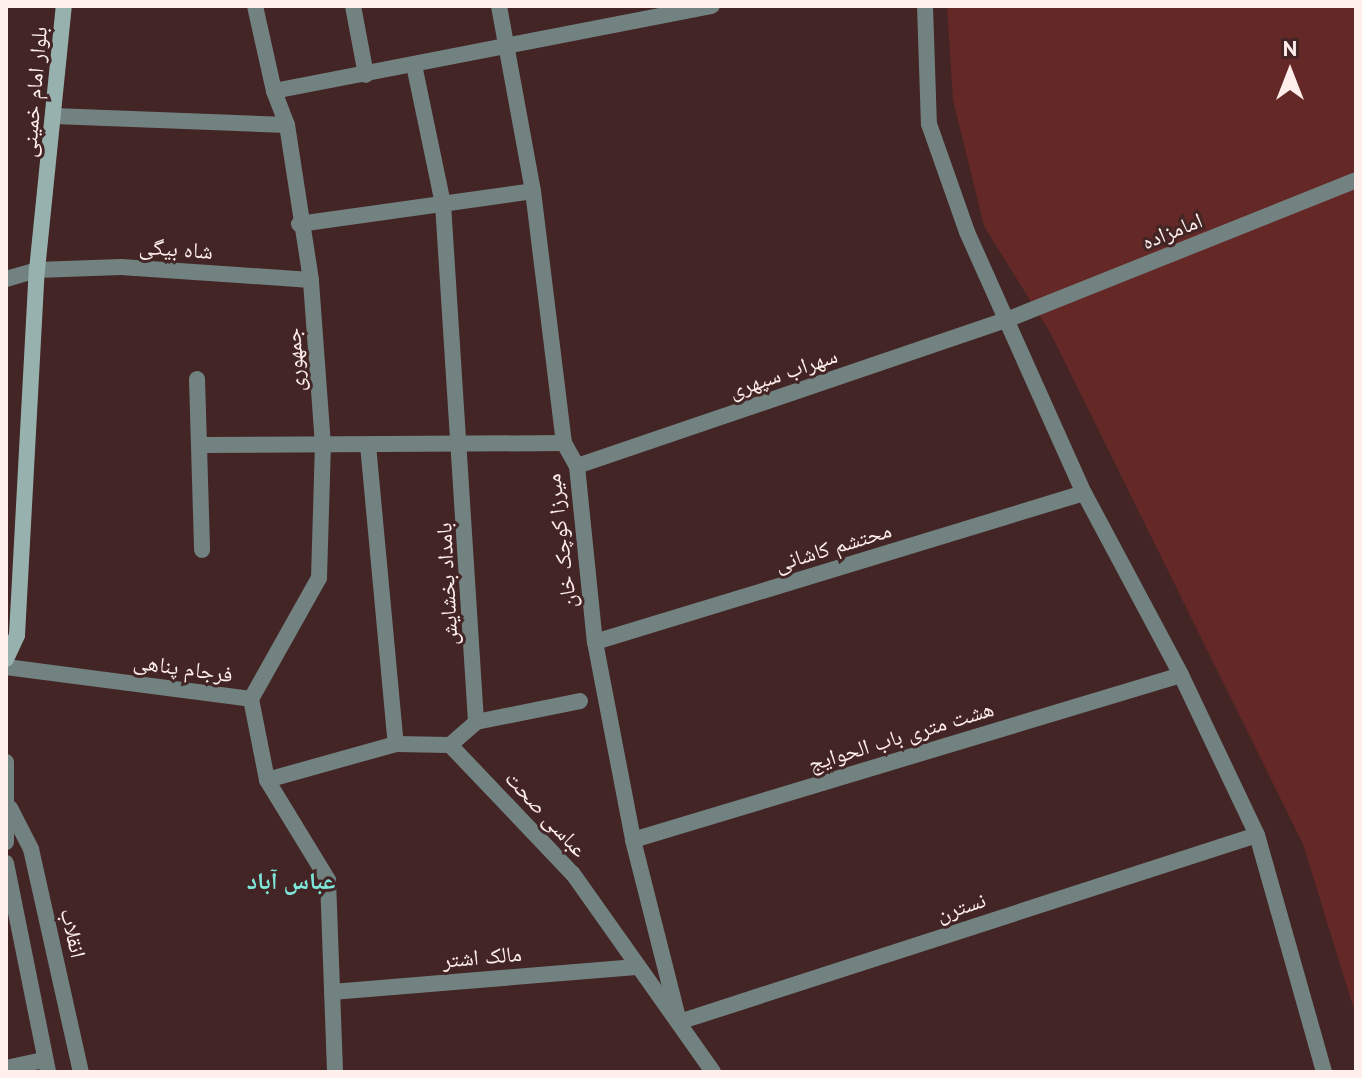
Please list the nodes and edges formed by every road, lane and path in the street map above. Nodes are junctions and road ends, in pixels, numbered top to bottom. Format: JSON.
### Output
{"nodes":[{"id":1,"x":64,"y":6,"type":"edge"},
{"id":2,"x":255,"y":6,"type":"edge"},
{"id":3,"x":353,"y":6,"type":"edge"},
{"id":4,"x":499,"y":6,"type":"edge"},
{"id":5,"x":712,"y":6,"type":"edge"},
{"id":6,"x":925,"y":6,"type":"edge"},
{"id":7,"x":506,"y":47,"type":"junction"},
{"id":8,"x":414,"y":65,"type":"junction"},
{"id":9,"x":366,"y":75,"type":"junction"},
{"id":10,"x":274,"y":91,"type":"junction"},
{"id":11,"x":54,"y":116,"type":"junction"},
{"id":12,"x":287,"y":125,"type":"junction"},
{"id":13,"x":1356,"y":180,"type":"edge"},
{"id":14,"x":533,"y":191,"type":"junction"},
{"id":15,"x":443,"y":204,"type":"junction"},
{"id":16,"x":299,"y":224,"type":"junction"},
{"id":17,"x":37,"y":270,"type":"junction"},
{"id":18,"x":6,"y":279,"type":"edge"},
{"id":19,"x":311,"y":280,"type":"junction"},
{"id":20,"x":1004,"y":321,"type":"junction"},
{"id":21,"x":197,"y":379,"type":"dead end"},
{"id":22,"x":462,"y":443,"type":"junction"},
{"id":23,"x":564,"y":443,"type":"junction"},
{"id":24,"x":199,"y":445,"type":"junction"},
{"id":25,"x":323,"y":445,"type":"junction"},
{"id":26,"x":368,"y":445,"type":"junction"},
{"id":27,"x":577,"y":466,"type":"junction"},
{"id":28,"x":1084,"y":493,"type":"junction"},
{"id":29,"x":202,"y":550,"type":"dead end"},
{"id":30,"x":595,"y":642,"type":"junction"},
{"id":31,"x":6,"y":659,"type":"edge"},
{"id":32,"x":6,"y":667,"type":"edge"},
{"id":33,"x":1181,"y":675,"type":"junction"},
{"id":34,"x":251,"y":699,"type":"junction"},
{"id":35,"x":580,"y":701,"type":"dead end"},
{"id":36,"x":476,"y":722,"type":"junction"},
{"id":37,"x":396,"y":744,"type":"junction"},
{"id":38,"x":450,"y":745,"type":"junction"},
{"id":39,"x":6,"y":762,"type":"edge"},
{"id":40,"x":267,"y":780,"type":"junction"},
{"id":41,"x":10,"y":808,"type":"junction"},
{"id":42,"x":1257,"y":835,"type":"junction"},
{"id":43,"x":633,"y":840,"type":"junction"},
{"id":44,"x":6,"y":842,"type":"edge"},
{"id":45,"x":6,"y":863,"type":"edge"},
{"id":46,"x":636,"y":967,"type":"junction"},
{"id":47,"x":332,"y":992,"type":"junction"},
{"id":48,"x":679,"y":1022,"type":"junction"},
{"id":49,"x":47,"y":1066,"type":"edge"},
{"id":50,"x":6,"y":1068,"type":"edge"},
{"id":51,"x":81,"y":1072,"type":"edge"},
{"id":52,"x":335,"y":1072,"type":"edge"},
{"id":53,"x":713,"y":1072,"type":"edge"},
{"id":54,"x":1324,"y":1072,"type":"edge"}],
"edges":[{"from":1,"to":11,"type":"street","name":"بلوار امام خمینی"},
{"from":2,"to":10,"type":"street","name":"جمهوری"},
{"from":3,"to":9,"type":"street"},
{"from":4,"to":7,"type":"street","name":"میرزا کوچک خان"},
{"from":5,"to":7,"type":"street"},
{"from":6,"to":20,"type":"street"},
{"from":7,"to":8,"type":"street"},
{"from":7,"to":14,"type":"street","name":"میرزا کوچک خان"},
{"from":8,"to":9,"type":"street"},
{"from":8,"to":15,"type":"street","name":"بامداد بخشایش"},
{"from":9,"to":10,"type":"street"},
{"from":10,"to":12,"type":"street","name":"جمهوری"},
{"from":11,"to":12,"type":"street"},
{"from":11,"to":17,"type":"street","name":"بلوار امام خمینی"},
{"from":12,"to":16,"type":"street","name":"جمهوری"},
{"from":13,"to":20,"type":"street","name":"امامزاده"},
{"from":14,"to":15,"type":"street"},
{"from":14,"to":23,"type":"street","name":"میرزا کوچک خان"},
{"from":15,"to":16,"type":"street"},
{"from":15,"to":22,"type":"street","name":"بامداد بخشایش"},
{"from":16,"to":19,"type":"street","name":"جمهوری"},
{"from":17,"to":18,"type":"street","name":"شاه بیگی"},
{"from":17,"to":19,"type":"street","name":"شاه بیگی"},
{"from":17,"to":31,"type":"street","name":"بلوار امام خمینی"},
{"from":19,"to":25,"type":"street","name":"جمهوری"},
{"from":20,"to":27,"type":"street","name":"سهراب سپهری"},
{"from":20,"to":28,"type":"street"},
{"from":21,"to":24,"type":"street"},
{"from":22,"to":23,"type":"street"},
{"from":22,"to":26,"type":"street"},
{"from":22,"to":36,"type":"street","name":"بامداد بخشایش"},
{"from":23,"to":27,"type":"street","name":"میرزا کوچک خان"},
{"from":24,"to":25,"type":"street"},
{"from":24,"to":29,"type":"street"},
{"from":25,"to":26,"type":"street"},
{"from":25,"to":34,"type":"street","name":"جمهوری"},
{"from":26,"to":37,"type":"street"},
{"from":27,"to":30,"type":"street","name":"میرزا کوچک خان"},
{"from":28,"to":30,"type":"street","name":"محتشم کاشانی"},
{"from":28,"to":33,"type":"street"},
{"from":30,"to":43,"type":"street","name":"میرزا کوچک خان"},
{"from":32,"to":34,"type":"street","name":"فرجام پناهی"},
{"from":33,"to":42,"type":"street"},
{"from":33,"to":43,"type":"street","name":"هشت متری باب الحوایج"},
{"from":34,"to":40,"type":"street","name":"فرجام پناهی"},
{"from":35,"to":36,"type":"street"},
{"from":36,"to":38,"type":"street"},
{"from":37,"to":38,"type":"street"},
{"from":37,"to":40,"type":"street"},
{"from":38,"to":46,"type":"street","name":"عباسی صحت"},
{"from":39,"to":41,"type":"street","name":"انقلاب"},
{"from":40,"to":47,"type":"street","name":"فرجام پناهی"},
{"from":41,"to":44,"type":"street","name":"انقلاب"},
{"from":41,"to":51,"type":"street","name":"انقلاب"},
{"from":42,"to":48,"type":"street","name":"نسترن"},
{"from":42,"to":54,"type":"street"},
{"from":43,"to":48,"type":"street","name":"میرزا کوچک خان"},
{"from":45,"to":49,"type":"street"},
{"from":46,"to":47,"type":"street","name":"مالک اشتر"},
{"from":46,"to":48,"type":"street","name":"عباسی صحت"},
{"from":47,"to":52,"type":"street","name":"فرجام پناهی"},
{"from":48,"to":53,"type":"street","name":"عباسی صحت"},
{"from":49,"to":50,"type":"street"}]}
